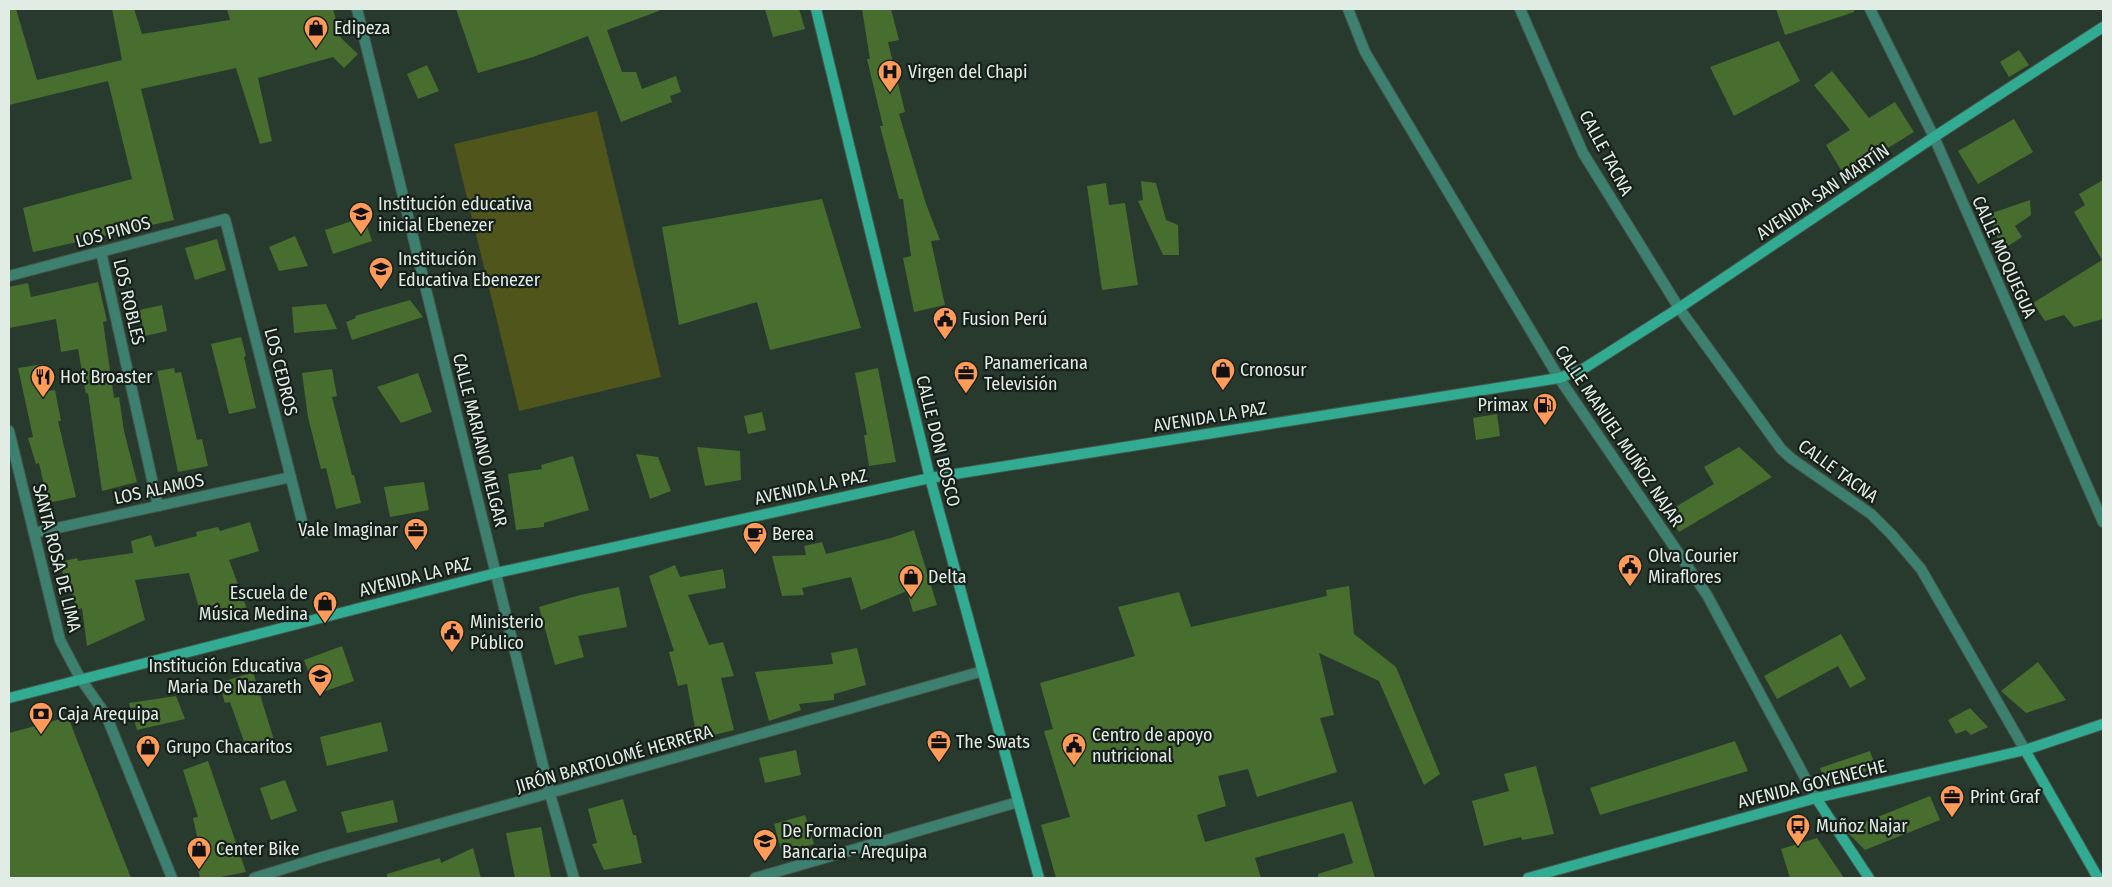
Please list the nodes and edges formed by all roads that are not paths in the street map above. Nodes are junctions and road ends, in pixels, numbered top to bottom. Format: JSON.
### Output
{"nodes":[{"id":1,"x":356,"y":9,"type":"edge"},
{"id":2,"x":816,"y":9,"type":"edge"},
{"id":3,"x":1348,"y":9,"type":"edge"},
{"id":4,"x":1520,"y":9,"type":"edge"},
{"id":5,"x":1870,"y":9,"type":"edge"},
{"id":6,"x":2103,"y":27,"type":"edge"},
{"id":7,"x":1934,"y":137,"type":"junction"},
{"id":8,"x":225,"y":219,"type":"joint"},
{"id":9,"x":101,"y":252,"type":"junction"},
{"id":10,"x":9,"y":276,"type":"edge"},
{"id":11,"x":1679,"y":308,"type":"junction"},
{"id":12,"x":1559,"y":378,"type":"junction"},
{"id":13,"x":9,"y":431,"type":"edge"},
{"id":14,"x":291,"y":477,"type":"junction"},
{"id":15,"x":930,"y":478,"type":"junction"},
{"id":16,"x":158,"y":506,"type":"junction"},
{"id":17,"x":2103,"y":522,"type":"edge"},
{"id":18,"x":34,"y":533,"type":"junction"},
{"id":19,"x":305,"y":533,"type":"dead end"},
{"id":20,"x":496,"y":573,"type":"junction"},
{"id":21,"x":983,"y":671,"type":"junction"},
{"id":22,"x":80,"y":678,"type":"junction"},
{"id":23,"x":9,"y":698,"type":"edge"},
{"id":24,"x":2103,"y":724,"type":"edge"},
{"id":25,"x":2025,"y":750,"type":"junction"},
{"id":26,"x":550,"y":794,"type":"junction"},
{"id":27,"x":1816,"y":798,"type":"junction"},
{"id":28,"x":1018,"y":802,"type":"junction"},
{"id":29,"x":172,"y":878,"type":"edge"},
{"id":30,"x":254,"y":878,"type":"edge"},
{"id":31,"x":574,"y":878,"type":"edge"},
{"id":32,"x":755,"y":878,"type":"edge"},
{"id":33,"x":1039,"y":878,"type":"edge"},
{"id":34,"x":1528,"y":878,"type":"edge"},
{"id":35,"x":1869,"y":878,"type":"edge"},
{"id":36,"x":2098,"y":878,"type":"edge"}],
"edges":[{"from":1,"to":20,"type":"street","name":"CALLE MARIANO MELGAR"},
{"from":2,"to":15,"type":"street","name":"CALLE DON BOSCO"},
{"from":3,"to":12,"type":"street","name":"CALLE MANUEL MUÑOZ NAJAR"},
{"from":4,"to":11,"type":"street","name":"CALLE TACNA"},
{"from":5,"to":7,"type":"street","name":"CALLE MOQUEGUA"},
{"from":6,"to":7,"type":"street","name":"AVENIDA SAN MARTÍN"},
{"from":7,"to":11,"type":"street","name":"AVENIDA SAN MARTÍN"},
{"from":7,"to":17,"type":"street","name":"CALLE MOQUEGUA"},
{"from":8,"to":9,"type":"street","name":"LOS PINOS"},
{"from":8,"to":14,"type":"street","name":"LOS CEDROS"},
{"from":9,"to":10,"type":"street","name":"LOS PINOS"},
{"from":9,"to":16,"type":"street","name":"LOS ROBLES"},
{"from":11,"to":12,"type":"street","name":"AVENIDA SAN MARTÍN"},
{"from":11,"to":25,"type":"street","name":"CALLE TACNA"},
{"from":12,"to":15,"type":"street","name":"AVENIDA LA PAZ"},
{"from":12,"to":27,"type":"street","name":"CALLE MANUEL MUÑOZ NAJAR"},
{"from":13,"to":18,"type":"street","name":"SANTA ROSA DE LIMA"},
{"from":14,"to":16,"type":"street","name":"LOS ALAMOS"},
{"from":14,"to":19,"type":"street","name":"LOS CEDROS"},
{"from":15,"to":20,"type":"street","name":"AVENIDA LA PAZ"},
{"from":15,"to":21,"type":"street","name":"CALLE DON BOSCO"},
{"from":16,"to":18,"type":"street","name":"LOS ALAMOS"},
{"from":18,"to":22,"type":"street","name":"SANTA ROSA DE LIMA"},
{"from":20,"to":22,"type":"street","name":"AVENIDA LA PAZ"},
{"from":20,"to":26,"type":"street","name":"CALLE MARIANO MELGAR"},
{"from":21,"to":26,"type":"street","name":"JIRÓN BARTOLOMÉ HERRERA"},
{"from":21,"to":28,"type":"street","name":"CALLE DON BOSCO"},
{"from":22,"to":23,"type":"street","name":"AVENIDA LA PAZ"},
{"from":22,"to":29,"type":"street","name":"SANTA ROSA DE LIMA"},
{"from":24,"to":25,"type":"street","name":"AVENIDA GOYENECHE"},
{"from":25,"to":27,"type":"street","name":"AVENIDA GOYENECHE"},
{"from":25,"to":36,"type":"street","name":"CALLE TACNA"},
{"from":26,"to":30,"type":"street","name":"JIRÓN BARTOLOMÉ HERRERA"},
{"from":26,"to":31,"type":"street","name":"CALLE MARIANO MELGAR"},
{"from":27,"to":34,"type":"street","name":"AVENIDA GOYENECHE"},
{"from":27,"to":35,"type":"street","name":"CALLE MANUEL MUÑOZ NAJAR"},
{"from":28,"to":32,"type":"street"},
{"from":28,"to":33,"type":"street","name":"CALLE DON BOSCO"}]}
